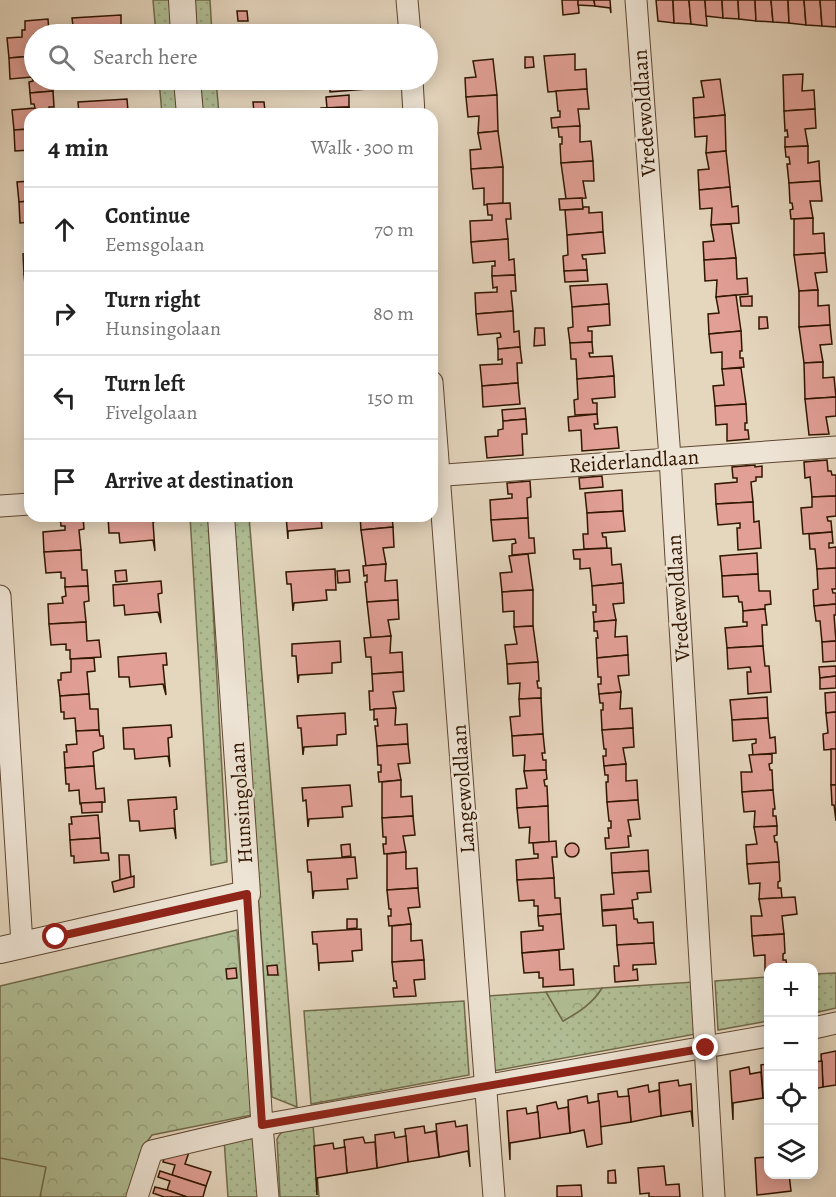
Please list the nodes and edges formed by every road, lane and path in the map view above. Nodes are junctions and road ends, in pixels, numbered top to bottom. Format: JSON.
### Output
{"nodes":[{"id":1,"x":182,"y":0,"type":"edge"},
{"id":2,"x":407,"y":0,"type":"edge"},
{"id":3,"x":636,"y":0,"type":"edge"},
{"id":4,"x":183,"y":24,"type":"edge"},
{"id":5,"x":409,"y":24,"type":"edge"},
{"id":6,"x":189,"y":90,"type":"edge"},
{"id":7,"x":413,"y":90,"type":"edge"},
{"id":8,"x":190,"y":108,"type":"edge"},
{"id":9,"x":414,"y":108,"type":"edge"},
{"id":10,"x":836,"y":447,"type":"edge"},
{"id":11,"x":670,"y":458,"type":"junction"},
{"id":12,"x":438,"y":475,"type":"edge"},
{"id":13,"x":24,"y":504,"type":"edge"},
{"id":14,"x":0,"y":506,"type":"edge"},
{"id":15,"x":438,"y":510,"type":"edge"},
{"id":16,"x":221,"y":522,"type":"edge"},
{"id":17,"x":0,"y":596,"type":"edge"},
{"id":18,"x":247,"y":894,"type":"junction"},
{"id":19,"x":11,"y":947,"type":"edge"},
{"id":20,"x":836,"y":1023,"type":"edge"},
{"id":21,"x":818,"y":1027,"type":"edge"},
{"id":22,"x":764,"y":1037,"type":"edge"},
{"id":23,"x":706,"y":1048,"type":"junction"},
{"id":24,"x":487,"y":1086,"type":"junction"},
{"id":25,"x":262,"y":1125,"type":"junction"},
{"id":26,"x":137,"y":1197,"type":"edge"},
{"id":27,"x":268,"y":1197,"type":"edge"},
{"id":28,"x":494,"y":1197,"type":"edge"},
{"id":29,"x":714,"y":1197,"type":"edge"}],
"edges":[{"from":1,"to":4,"type":"street"},
{"from":2,"to":5,"type":"street"},
{"from":3,"to":11,"type":"street","name":"Vredewoldlaan"},
{"from":6,"to":8,"type":"street"},
{"from":7,"to":9,"type":"street"},
{"from":10,"to":11,"type":"street","name":"Reiderlandlaan"},
{"from":11,"to":12,"type":"street","name":"Reiderlandlaan"},
{"from":11,"to":23,"type":"street","name":"Vredewoldlaan"},
{"from":13,"to":14,"type":"street"},
{"from":15,"to":24,"type":"street","name":"Langewoldlaan"},
{"from":16,"to":18,"type":"street","name":"Hunsingolaan"},
{"from":17,"to":19,"type":"street"},
{"from":18,"to":19,"type":"street"},
{"from":18,"to":25,"type":"street","name":"Hunsingolaan"},
{"from":20,"to":21,"type":"street"},
{"from":22,"to":23,"type":"street"},
{"from":23,"to":24,"type":"street"},
{"from":23,"to":29,"type":"street","name":"Vredewoldlaan"},
{"from":24,"to":25,"type":"street"},
{"from":24,"to":28,"type":"street","name":"Langewoldlaan"},
{"from":25,"to":26,"type":"street"},
{"from":25,"to":27,"type":"street","name":"Hunsingolaan"}]}
